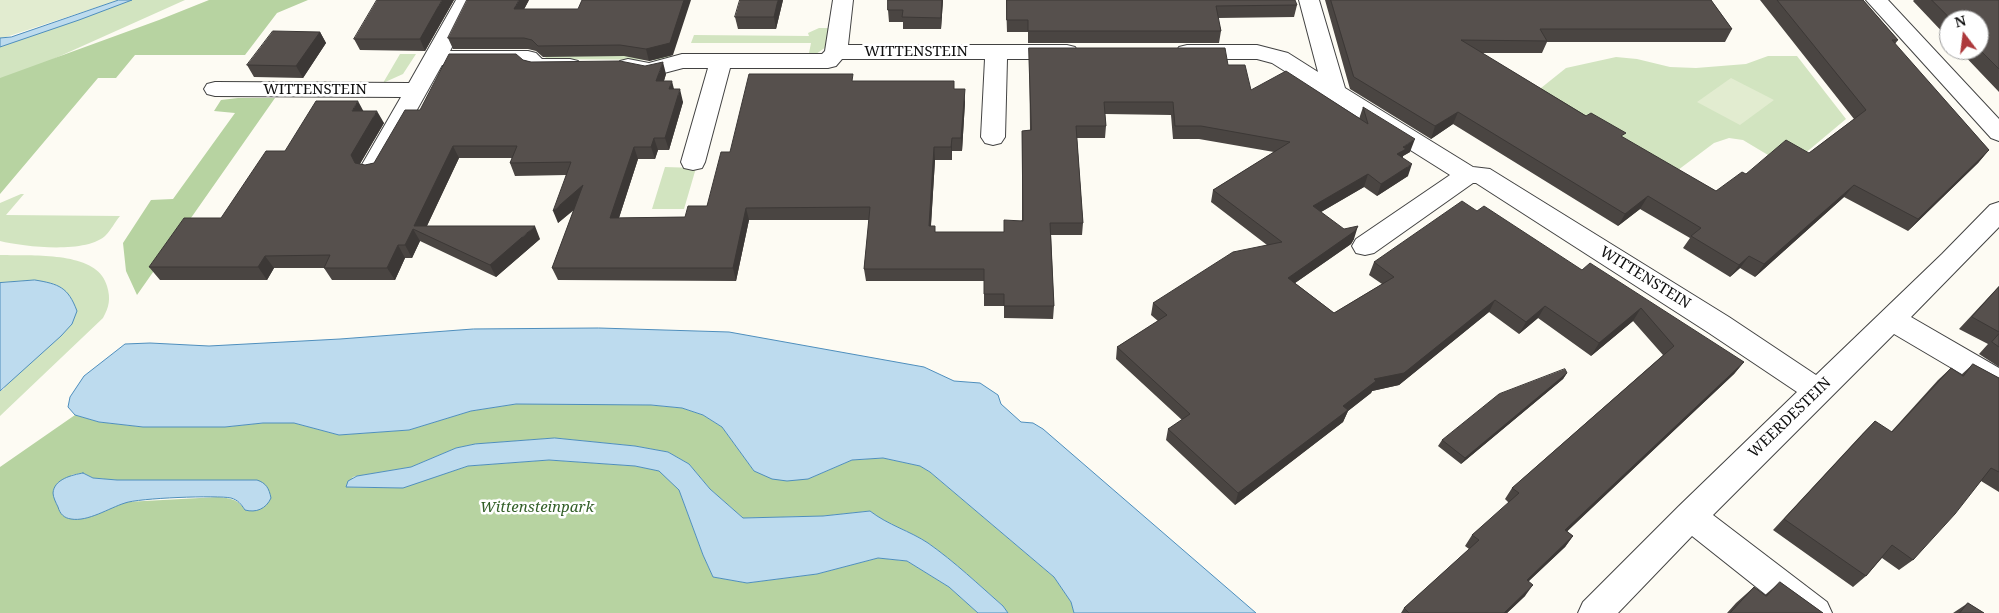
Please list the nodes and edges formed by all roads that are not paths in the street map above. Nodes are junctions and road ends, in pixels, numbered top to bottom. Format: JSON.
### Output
{"nodes":[{"id":1,"x":466,"y":0,"type":"edge"},
{"id":2,"x":843,"y":0,"type":"edge"},
{"id":3,"x":1309,"y":0,"type":"edge"},
{"id":4,"x":1876,"y":0,"type":"edge"},
{"id":5,"x":836,"y":52,"type":"junction"},
{"id":6,"x":1093,"y":52,"type":"edge"},
{"id":7,"x":1170,"y":52,"type":"edge"},
{"id":8,"x":996,"y":53,"type":"junction"},
{"id":9,"x":435,"y":58,"type":"junction"},
{"id":10,"x":721,"y":61,"type":"junction"},
{"id":11,"x":215,"y":90,"type":"dead end"},
{"id":12,"x":415,"y":90,"type":"junction"},
{"id":13,"x":1335,"y":93,"type":"junction"},
{"id":14,"x":1999,"y":134,"type":"edge"},
{"id":15,"x":992,"y":138,"type":"dead end"},
{"id":16,"x":693,"y":162,"type":"dead end"},
{"id":17,"x":372,"y":168,"type":"edge"},
{"id":18,"x":1468,"y":175,"type":"junction"},
{"id":19,"x":1999,"y":211,"type":"edge"},
{"id":20,"x":1365,"y":246,"type":"dead end"},
{"id":21,"x":1891,"y":319,"type":"junction"},
{"id":22,"x":1999,"y":382,"type":"edge"},
{"id":23,"x":1818,"y":390,"type":"junction"},
{"id":24,"x":1690,"y":516,"type":"junction"},
{"id":25,"x":1595,"y":613,"type":"edge"},
{"id":26,"x":1815,"y":613,"type":"edge"}],
"edges":[{"from":1,"to":9,"type":"street"},
{"from":2,"to":5,"type":"street"},
{"from":3,"to":13,"type":"street"},
{"from":4,"to":14,"type":"street"},
{"from":5,"to":8,"type":"street","name":"WITTENSTEIN"},
{"from":5,"to":10,"type":"street","name":"WITTENSTEIN"},
{"from":6,"to":8,"type":"street","name":"WITTENSTEIN"},
{"from":7,"to":13,"type":"street","name":"WITTENSTEIN"},
{"from":8,"to":15,"type":"street"},
{"from":9,"to":10,"type":"street","name":"WITTENSTEIN"},
{"from":9,"to":12,"type":"street"},
{"from":10,"to":16,"type":"street"},
{"from":11,"to":12,"type":"street","name":"WITTENSTEIN"},
{"from":12,"to":17,"type":"street"},
{"from":13,"to":18,"type":"street","name":"WITTENSTEIN"},
{"from":18,"to":20,"type":"street"},
{"from":18,"to":23,"type":"street","name":"WITTENSTEIN"},
{"from":19,"to":21,"type":"street","name":"WEERDESTEIN"},
{"from":21,"to":22,"type":"street"},
{"from":21,"to":23,"type":"street","name":"WEERDESTEIN"},
{"from":23,"to":24,"type":"street","name":"WEERDESTEIN"},
{"from":24,"to":25,"type":"street","name":"WEERDESTEIN"},
{"from":24,"to":26,"type":"street"}]}
